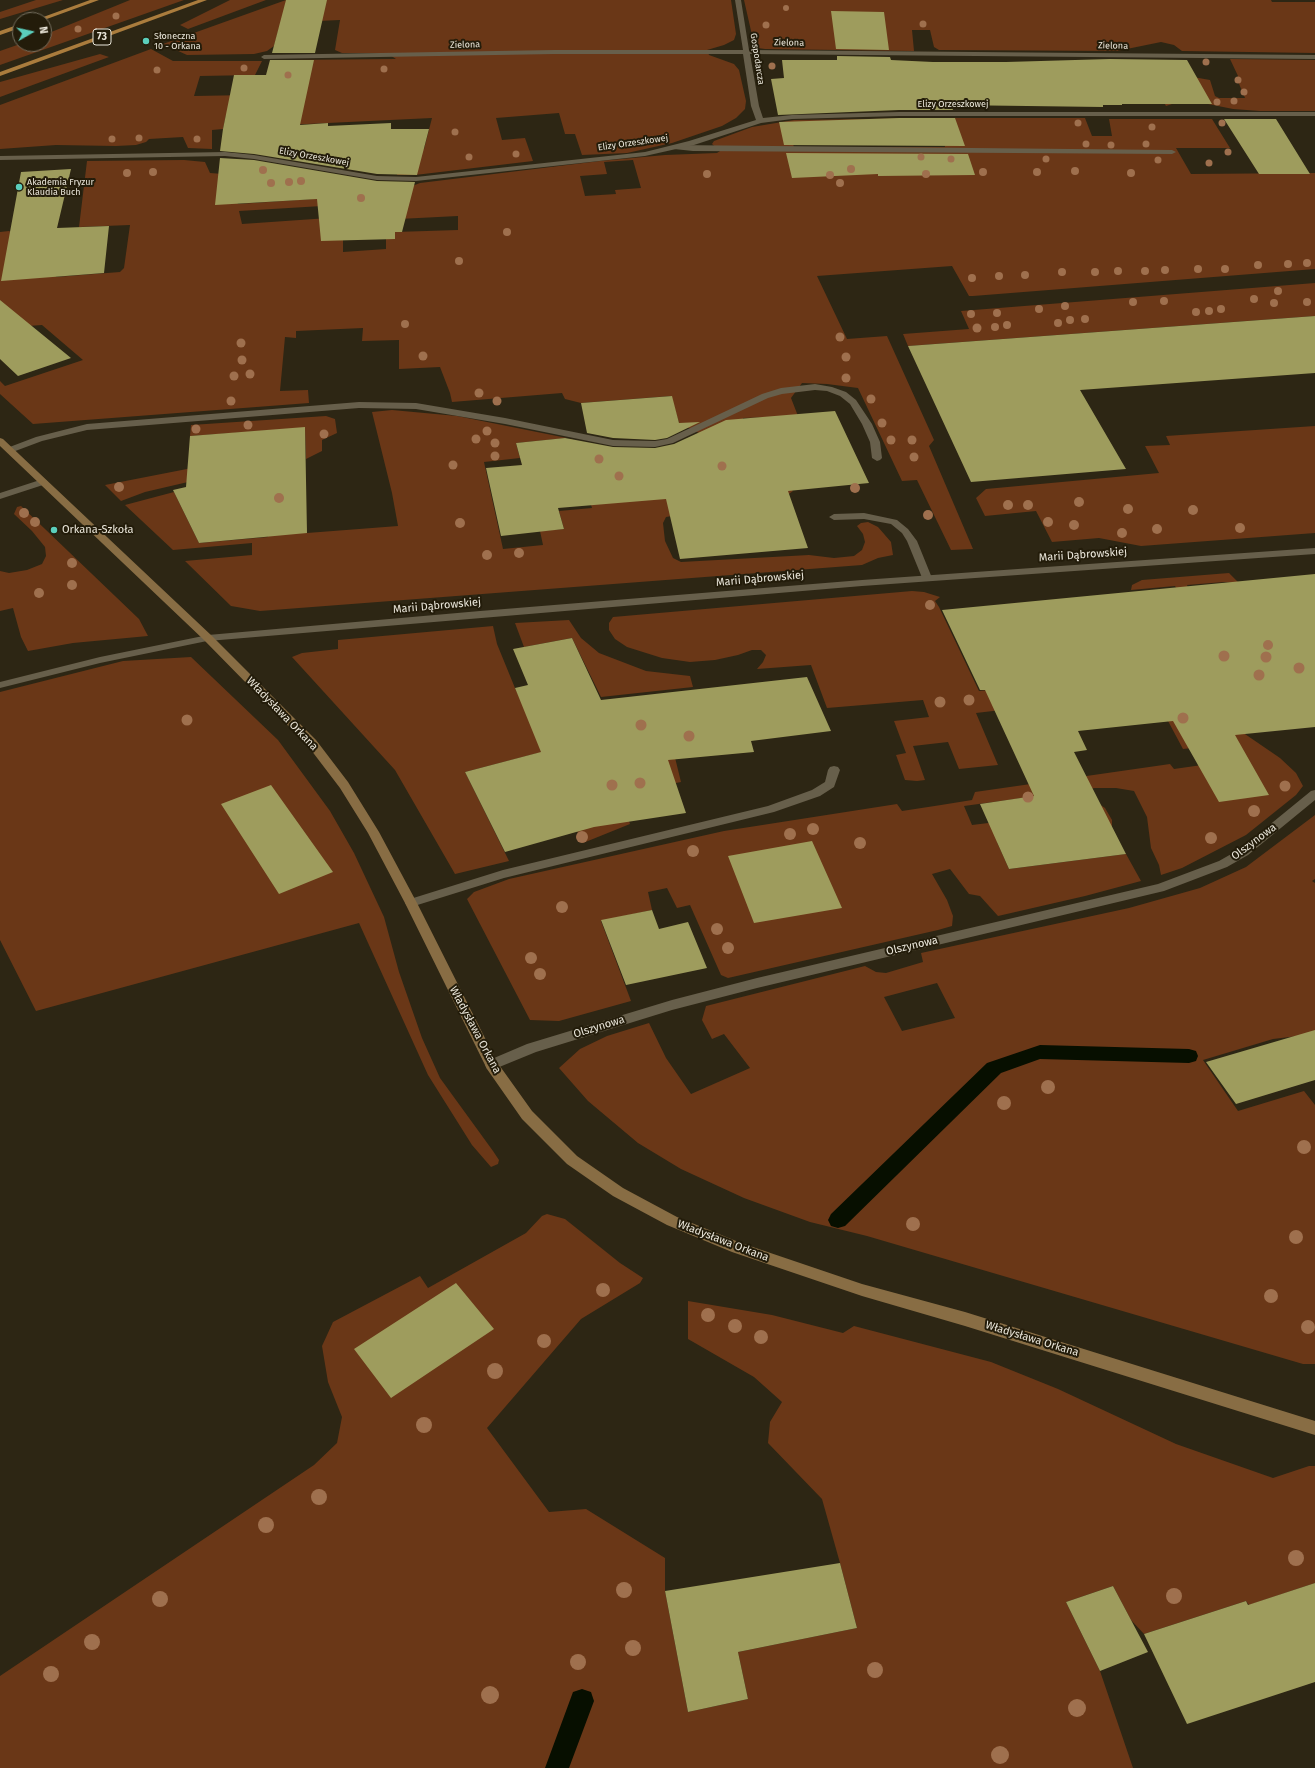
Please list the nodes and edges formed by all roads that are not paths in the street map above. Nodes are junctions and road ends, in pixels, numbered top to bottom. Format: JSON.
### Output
{"nodes":[{"id":1,"x":96,"y":0,"type":"edge"},
{"id":2,"x":204,"y":0,"type":"edge"},
{"id":3,"x":738,"y":0,"type":"edge"},
{"id":4,"x":52,"y":15,"type":"edge"},
{"id":5,"x":12,"y":29,"type":"edge"},
{"id":6,"x":0,"y":33,"type":"edge"},
{"id":7,"x":746,"y":52,"type":"junction"},
{"id":8,"x":264,"y":57,"type":"dead end"},
{"id":9,"x":1315,"y":57,"type":"edge"},
{"id":10,"x":0,"y":74,"type":"edge"},
{"id":11,"x":1315,"y":114,"type":"edge"},
{"id":12,"x":760,"y":121,"type":"junction"},
{"id":13,"x":677,"y":147,"type":"junction"},
{"id":14,"x":1172,"y":152,"type":"dead end"},
{"id":15,"x":0,"y":158,"type":"edge"},
{"id":16,"x":5,"y":446,"type":"edge"},
{"id":17,"x":877,"y":458,"type":"dead end"},
{"id":18,"x":42,"y":482,"type":"junction"},
{"id":19,"x":0,"y":496,"type":"edge"},
{"id":20,"x":834,"y":517,"type":"dead end"},
{"id":21,"x":1315,"y":551,"type":"edge"},
{"id":22,"x":927,"y":578,"type":"junction"},
{"id":23,"x":208,"y":638,"type":"junction"},
{"id":24,"x":0,"y":685,"type":"edge"},
{"id":25,"x":834,"y":770,"type":"dead end"},
{"id":26,"x":1315,"y":794,"type":"edge"},
{"id":27,"x":411,"y":903,"type":"junction"},
{"id":28,"x":492,"y":1065,"type":"junction"},
{"id":29,"x":1315,"y":1428,"type":"edge"}],
"edges":[{"from":1,"to":4,"type":"main road"},
{"from":2,"to":10,"type":"main road","number":"73"},
{"from":3,"to":7,"type":"street","name":"Gospodarcza"},
{"from":5,"to":6,"type":"main road"},
{"from":7,"to":8,"type":"street","name":"Zielona"},
{"from":7,"to":9,"type":"street","name":"Zielona"},
{"from":7,"to":12,"type":"street","name":"Gospodarcza"},
{"from":11,"to":12,"type":"street","name":"Elizy Orzeszkowej"},
{"from":12,"to":13,"type":"street","name":"Elizy Orzeszkowej"},
{"from":13,"to":14,"type":"street"},
{"from":13,"to":15,"type":"street","name":"Elizy Orzeszkowej"},
{"from":16,"to":17,"type":"street"},
{"from":16,"to":18,"type":"street","name":"Władysława Orkana"},
{"from":18,"to":19,"type":"street"},
{"from":18,"to":23,"type":"street","name":"Władysława Orkana"},
{"from":20,"to":22,"type":"street"},
{"from":21,"to":22,"type":"street","name":"Marii Dąbrowskiej"},
{"from":22,"to":23,"type":"street","name":"Marii Dąbrowskiej"},
{"from":23,"to":24,"type":"street","name":"Marii Dąbrowskiej"},
{"from":23,"to":27,"type":"street","name":"Władysława Orkana"},
{"from":25,"to":27,"type":"street"},
{"from":26,"to":28,"type":"street","name":"Olszynowa"},
{"from":27,"to":28,"type":"street","name":"Władysława Orkana"},
{"from":28,"to":29,"type":"street","name":"Władysława Orkana"}]}
